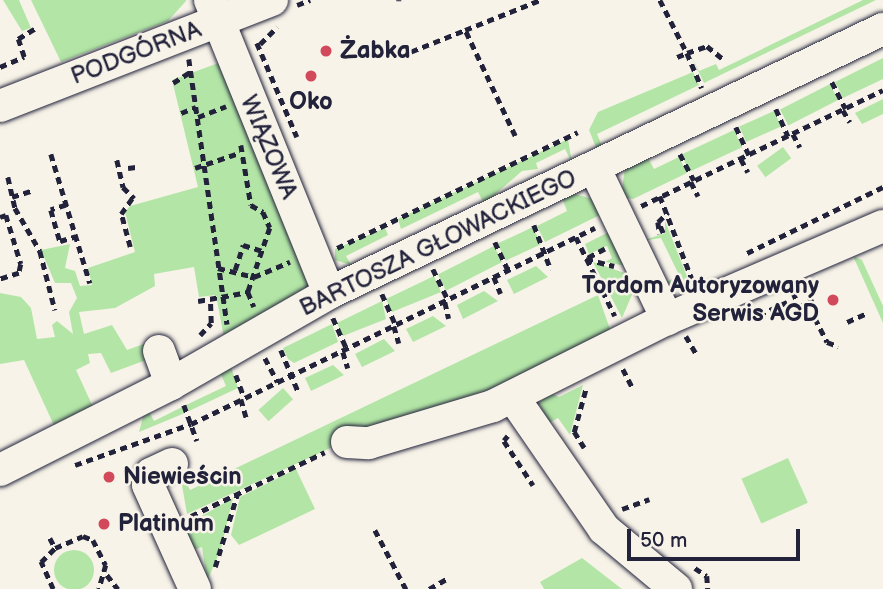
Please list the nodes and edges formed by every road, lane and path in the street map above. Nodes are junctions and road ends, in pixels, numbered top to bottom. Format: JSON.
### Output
{"nodes":[{"id":1,"x":272,"y":0,"type":"edge"},
{"id":2,"x":540,"y":0,"type":"edge"},
{"id":3,"x":660,"y":0,"type":"edge"},
{"id":4,"x":214,"y":11,"type":"edge"},
{"id":5,"x":37,"y":27,"type":"dead end"},
{"id":6,"x":465,"y":30,"type":"junction"},
{"id":7,"x":883,"y":30,"type":"edge"},
{"id":8,"x":253,"y":41,"type":"dead end"},
{"id":9,"x":687,"y":53,"type":"junction"},
{"id":10,"x":189,"y":56,"type":"dead end"},
{"id":11,"x":400,"y":56,"type":"dead end"},
{"id":12,"x":677,"y":57,"type":"dead end"},
{"id":13,"x":724,"y":60,"type":"dead end"},
{"id":14,"x":0,"y":67,"type":"edge"},
{"id":15,"x":191,"y":71,"type":"junction"},
{"id":16,"x":173,"y":83,"type":"dead end"},
{"id":17,"x":883,"y":90,"type":"edge"},
{"id":18,"x":229,"y":105,"type":"dead end"},
{"id":19,"x":0,"y":106,"type":"edge"},
{"id":20,"x":196,"y":107,"type":"junction"},
{"id":21,"x":713,"y":110,"type":"junction"},
{"id":22,"x":843,"y":110,"type":"junction"},
{"id":23,"x":181,"y":113,"type":"dead end"},
{"id":24,"x":233,"y":117,"type":"dead end"},
{"id":25,"x":850,"y":122,"type":"dead end"},
{"id":26,"x":578,"y":132,"type":"dead end"},
{"id":27,"x":793,"y":134,"type":"junction"},
{"id":28,"x":297,"y":136,"type":"dead end"},
{"id":29,"x":515,"y":136,"type":"dead end"},
{"id":30,"x":243,"y":139,"type":"dead end"},
{"id":31,"x":800,"y":147,"type":"dead end"},
{"id":32,"x":239,"y":153,"type":"junction"},
{"id":33,"x":51,"y":154,"type":"dead end"},
{"id":34,"x":741,"y":159,"type":"junction"},
{"id":35,"x":117,"y":160,"type":"dead end"},
{"id":36,"x":203,"y":166,"type":"junction"},
{"id":37,"x":136,"y":167,"type":"dead end"},
{"id":38,"x":594,"y":167,"type":"junction"},
{"id":39,"x":128,"y":168,"type":"dead end"},
{"id":40,"x":195,"y":168,"type":"dead end"},
{"id":41,"x":748,"y":172,"type":"dead end"},
{"id":42,"x":0,"y":179,"type":"edge"},
{"id":43,"x":691,"y":182,"type":"junction"},
{"id":44,"x":883,"y":187,"type":"edge"},
{"id":45,"x":31,"y":191,"type":"dead end"},
{"id":46,"x":698,"y":195,"type":"dead end"},
{"id":47,"x":660,"y":196,"type":"junction"},
{"id":48,"x":12,"y":197,"type":"junction"},
{"id":49,"x":522,"y":201,"type":"junction"},
{"id":50,"x":66,"y":205,"type":"junction"},
{"id":51,"x":668,"y":212,"type":"junction"},
{"id":52,"x":627,"y":213,"type":"dead end"},
{"id":53,"x":0,"y":218,"type":"edge"},
{"id":54,"x":883,"y":226,"type":"edge"},
{"id":55,"x":599,"y":227,"type":"dead end"},
{"id":56,"x":661,"y":233,"type":"dead end"},
{"id":57,"x":76,"y":236,"type":"junction"},
{"id":58,"x":576,"y":237,"type":"junction"},
{"id":59,"x":130,"y":247,"type":"dead end"},
{"id":60,"x":325,"y":248,"type":"dead end"},
{"id":61,"x":263,"y":251,"type":"junction"},
{"id":62,"x":547,"y":252,"type":"junction"},
{"id":63,"x":740,"y":256,"type":"dead end"},
{"id":64,"x":296,"y":260,"type":"dead end"},
{"id":65,"x":218,"y":268,"type":"junction"},
{"id":66,"x":235,"y":270,"type":"junction"},
{"id":67,"x":551,"y":270,"type":"dead end"},
{"id":68,"x":704,"y":274,"type":"dead end"},
{"id":69,"x":254,"y":277,"type":"junction"},
{"id":70,"x":494,"y":277,"type":"junction"},
{"id":71,"x":0,"y":279,"type":"edge"},
{"id":72,"x":692,"y":279,"type":"junction"},
{"id":73,"x":90,"y":283,"type":"dead end"},
{"id":74,"x":799,"y":283,"type":"dead end"},
{"id":75,"x":681,"y":285,"type":"dead end"},
{"id":76,"x":248,"y":292,"type":"junction"},
{"id":77,"x":329,"y":293,"type":"junction"},
{"id":78,"x":501,"y":294,"type":"dead end"},
{"id":79,"x":222,"y":296,"type":"junction"},
{"id":80,"x":210,"y":299,"type":"junction"},
{"id":81,"x":198,"y":301,"type":"dead end"},
{"id":82,"x":445,"y":302,"type":"junction"},
{"id":83,"x":811,"y":303,"type":"dead end"},
{"id":84,"x":55,"y":310,"type":"dead end"},
{"id":85,"x":867,"y":313,"type":"dead end"},
{"id":86,"x":815,"y":318,"type":"dead end"},
{"id":87,"x":449,"y":319,"type":"dead end"},
{"id":88,"x":848,"y":322,"type":"dead end"},
{"id":89,"x":394,"y":326,"type":"junction"},
{"id":90,"x":677,"y":326,"type":"junction"},
{"id":91,"x":267,"y":330,"type":"junction"},
{"id":92,"x":192,"y":340,"type":"dead end"},
{"id":93,"x":399,"y":343,"type":"dead end"},
{"id":94,"x":838,"y":346,"type":"dead end"},
{"id":95,"x":232,"y":349,"type":"junction"},
{"id":96,"x":159,"y":351,"type":"dead end"},
{"id":97,"x":343,"y":351,"type":"junction"},
{"id":98,"x":626,"y":358,"type":"junction"},
{"id":99,"x":348,"y":368,"type":"dead end"},
{"id":100,"x":292,"y":374,"type":"junction"},
{"id":101,"x":611,"y":375,"type":"dead end"},
{"id":102,"x":599,"y":381,"type":"dead end"},
{"id":103,"x":173,"y":383,"type":"junction"},
{"id":104,"x":633,"y":388,"type":"dead end"},
{"id":105,"x":298,"y":391,"type":"dead end"},
{"id":106,"x":241,"y":399,"type":"junction"},
{"id":107,"x":128,"y":407,"type":"junction"},
{"id":108,"x":515,"y":412,"type":"junction"},
{"id":109,"x":246,"y":417,"type":"dead end"},
{"id":110,"x":191,"y":424,"type":"junction"},
{"id":111,"x":197,"y":440,"type":"dead end"},
{"id":112,"x":132,"y":441,"type":"junction"},
{"id":113,"x":347,"y":442,"type":"dead end"},
{"id":114,"x":588,"y":455,"type":"dead end"},
{"id":115,"x":172,"y":464,"type":"dead end"},
{"id":116,"x":0,"y":470,"type":"edge"},
{"id":117,"x":61,"y":471,"type":"dead end"},
{"id":118,"x":148,"y":485,"type":"junction"},
{"id":119,"x":533,"y":485,"type":"dead end"},
{"id":120,"x":237,"y":495,"type":"dead end"},
{"id":121,"x":615,"y":499,"type":"dead end"},
{"id":122,"x":649,"y":499,"type":"dead end"},
{"id":123,"x":621,"y":510,"type":"junction"},
{"id":124,"x":628,"y":519,"type":"dead end"},
{"id":125,"x":375,"y":530,"type":"dead end"},
{"id":126,"x":50,"y":538,"type":"dead end"},
{"id":127,"x":55,"y":548,"type":"junction"},
{"id":128,"x":107,"y":575,"type":"junction"},
{"id":129,"x":682,"y":576,"type":"edge"},
{"id":130,"x":446,"y":579,"type":"dead end"},
{"id":131,"x":203,"y":585,"type":"edge"},
{"id":132,"x":53,"y":589,"type":"edge"},
{"id":133,"x":99,"y":589,"type":"edge"},
{"id":134,"x":118,"y":589,"type":"edge"},
{"id":135,"x":406,"y":589,"type":"edge"},
{"id":136,"x":429,"y":589,"type":"edge"},
{"id":137,"x":708,"y":589,"type":"edge"}],
"edges":[{"from":1,"to":4,"type":"street","name":"PODGÓRNA"},
{"from":2,"to":6,"type":"path"},
{"from":3,"to":9,"type":"path"},
{"from":4,"to":19,"type":"street","name":"PODGÓRNA"},
{"from":4,"to":77,"type":"street","name":"WIĄZOWA"},
{"from":5,"to":14,"type":"path"},
{"from":6,"to":11,"type":"path"},
{"from":6,"to":29,"type":"path"},
{"from":7,"to":21,"type":"street","name":"BARTOSZA GŁOWACKIEGO"},
{"from":8,"to":28,"type":"path"},
{"from":9,"to":12,"type":"path"},
{"from":9,"to":13,"type":"path"},
{"from":9,"to":21,"type":"path"},
{"from":10,"to":15,"type":"path"},
{"from":15,"to":16,"type":"path"},
{"from":15,"to":20,"type":"path"},
{"from":17,"to":22,"type":"path"},
{"from":18,"to":24,"type":"path"},
{"from":20,"to":23,"type":"path"},
{"from":20,"to":36,"type":"path"},
{"from":21,"to":38,"type":"street","name":"BARTOSZA GŁOWACKIEGO"},
{"from":22,"to":25,"type":"path"},
{"from":22,"to":27,"type":"path"},
{"from":26,"to":60,"type":"path"},
{"from":27,"to":31,"type":"path"},
{"from":27,"to":34,"type":"path"},
{"from":30,"to":32,"type":"path"},
{"from":32,"to":36,"type":"path"},
{"from":32,"to":61,"type":"path"},
{"from":33,"to":50,"type":"path"},
{"from":34,"to":41,"type":"path"},
{"from":34,"to":43,"type":"path"},
{"from":35,"to":59,"type":"path"},
{"from":36,"to":40,"type":"path"},
{"from":36,"to":65,"type":"path"},
{"from":37,"to":39,"type":"path"},
{"from":38,"to":49,"type":"street","name":"BARTOSZA GŁOWACKIEGO"},
{"from":38,"to":90,"type":"street"},
{"from":42,"to":48,"type":"path"},
{"from":43,"to":46,"type":"path"},
{"from":43,"to":47,"type":"path"},
{"from":44,"to":63,"type":"path"},
{"from":45,"to":48,"type":"path"},
{"from":47,"to":51,"type":"path"},
{"from":47,"to":52,"type":"path"},
{"from":48,"to":84,"type":"path"},
{"from":49,"to":62,"type":"path"},
{"from":49,"to":77,"type":"street","name":"BARTOSZA GŁOWACKIEGO"},
{"from":50,"to":57,"type":"path"},
{"from":50,"to":57,"type":"path"},
{"from":51,"to":56,"type":"path"},
{"from":51,"to":72,"type":"path"},
{"from":53,"to":71,"type":"path"},
{"from":54,"to":90,"type":"street"},
{"from":55,"to":58,"type":"path"},
{"from":57,"to":73,"type":"path"},
{"from":58,"to":62,"type":"path"},
{"from":58,"to":98,"type":"path"},
{"from":61,"to":66,"type":"path"},
{"from":61,"to":69,"type":"path"},
{"from":62,"to":67,"type":"path"},
{"from":62,"to":70,"type":"path"},
{"from":64,"to":69,"type":"path"},
{"from":65,"to":66,"type":"path"},
{"from":65,"to":79,"type":"path"},
{"from":66,"to":69,"type":"path"},
{"from":68,"to":72,"type":"path"},
{"from":69,"to":76,"type":"path"},
{"from":70,"to":78,"type":"path"},
{"from":70,"to":82,"type":"path"},
{"from":72,"to":75,"type":"path"},
{"from":74,"to":83,"type":"path"},
{"from":76,"to":79,"type":"path"},
{"from":76,"to":91,"type":"path"},
{"from":77,"to":91,"type":"street","name":"BARTOSZA GŁOWACKIEGO"},
{"from":79,"to":80,"type":"path"},
{"from":79,"to":95,"type":"path"},
{"from":80,"to":81,"type":"path"},
{"from":80,"to":92,"type":"path"},
{"from":82,"to":87,"type":"path"},
{"from":82,"to":89,"type":"path"},
{"from":85,"to":88,"type":"path"},
{"from":86,"to":94,"type":"path"},
{"from":89,"to":93,"type":"path"},
{"from":89,"to":97,"type":"path"},
{"from":90,"to":98,"type":"street"},
{"from":91,"to":95,"type":"street","name":"BARTOSZA GŁOWACKIEGO"},
{"from":91,"to":100,"type":"path"},
{"from":95,"to":103,"type":"street","name":"BARTOSZA GŁOWACKIEGO"},
{"from":96,"to":103,"type":"street"},
{"from":97,"to":99,"type":"path"},
{"from":97,"to":100,"type":"path"},
{"from":98,"to":101,"type":"path"},
{"from":98,"to":104,"type":"path"},
{"from":98,"to":108,"type":"street"},
{"from":100,"to":105,"type":"path"},
{"from":100,"to":106,"type":"path"},
{"from":102,"to":114,"type":"path"},
{"from":103,"to":107,"type":"street","name":"BARTOSZA GŁOWACKIEGO"},
{"from":103,"to":110,"type":"path"},
{"from":106,"to":109,"type":"path"},
{"from":106,"to":110,"type":"path"},
{"from":107,"to":112,"type":"path"},
{"from":107,"to":116,"type":"street","name":"BARTOSZA GŁOWACKIEGO"},
{"from":108,"to":113,"type":"street"},
{"from":108,"to":119,"type":"path"},
{"from":108,"to":129,"type":"street"},
{"from":110,"to":111,"type":"path"},
{"from":110,"to":112,"type":"path"},
{"from":112,"to":117,"type":"path"},
{"from":112,"to":118,"type":"path"},
{"from":115,"to":118,"type":"street"},
{"from":118,"to":131,"type":"street"},
{"from":120,"to":131,"type":"path"},
{"from":121,"to":123,"type":"path"},
{"from":122,"to":123,"type":"path"},
{"from":123,"to":124,"type":"path"},
{"from":125,"to":135,"type":"path"},
{"from":126,"to":127,"type":"path"},
{"from":127,"to":128,"type":"path"},
{"from":127,"to":132,"type":"path"},
{"from":128,"to":133,"type":"path"},
{"from":128,"to":134,"type":"path"},
{"from":129,"to":137,"type":"path"},
{"from":130,"to":136,"type":"path"}]}
